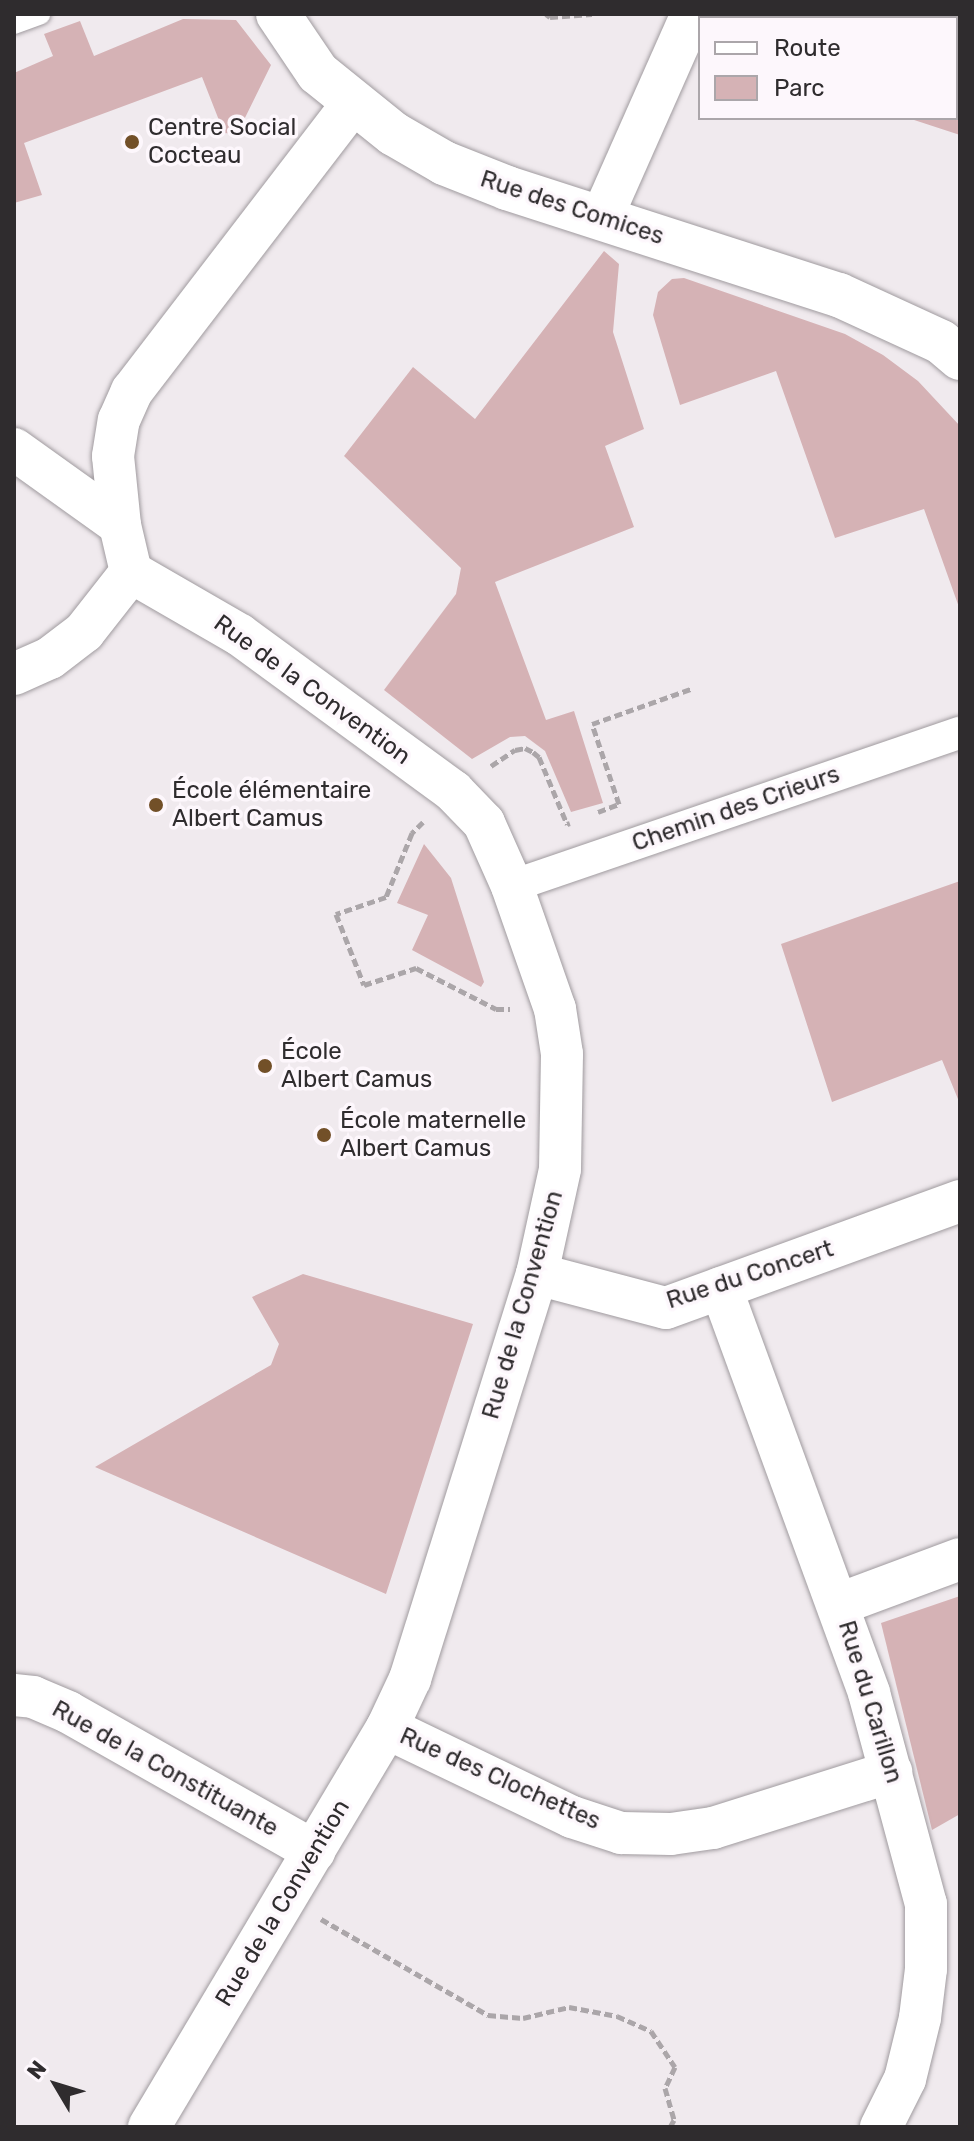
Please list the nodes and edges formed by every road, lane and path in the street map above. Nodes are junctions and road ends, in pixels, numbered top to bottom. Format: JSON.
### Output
{"nodes":[{"id":1,"x":39,"y":14,"type":"edge"},
{"id":2,"x":278,"y":14,"type":"edge"},
{"id":3,"x":546,"y":14,"type":"edge"},
{"id":4,"x":592,"y":14,"type":"edge"},
{"id":5,"x":692,"y":14,"type":"edge"},
{"id":6,"x":14,"y":23,"type":"edge"},
{"id":7,"x":353,"y":103,"type":"junction"},
{"id":8,"x":602,"y":217,"type":"junction"},
{"id":9,"x":914,"y":328,"type":"junction"},
{"id":10,"x":960,"y":358,"type":"edge"},
{"id":11,"x":960,"y":370,"type":"edge"},
{"id":12,"x":14,"y":449,"type":"edge"},
{"id":13,"x":120,"y":525,"type":"junction"},
{"id":14,"x":131,"y":572,"type":"junction"},
{"id":15,"x":14,"y":674,"type":"edge"},
{"id":16,"x":691,"y":689,"type":"dead end"},
{"id":17,"x":960,"y":733,"type":"edge"},
{"id":18,"x":499,"y":775,"type":"dead end"},
{"id":19,"x":453,"y":791,"type":"junction"},
{"id":20,"x":593,"y":814,"type":"dead end"},
{"id":21,"x":580,"y":819,"type":"dead end"},
{"id":22,"x":512,"y":886,"type":"junction"},
{"id":23,"x":555,"y":1009,"type":"junction"},
{"id":24,"x":960,"y":1201,"type":"edge"},
{"id":25,"x":537,"y":1274,"type":"junction"},
{"id":26,"x":721,"y":1288,"type":"junction"},
{"id":27,"x":960,"y":1559,"type":"edge"},
{"id":28,"x":839,"y":1604,"type":"junction"},
{"id":29,"x":14,"y":1695,"type":"edge"},
{"id":30,"x":387,"y":1728,"type":"junction"},
{"id":31,"x":891,"y":1772,"type":"junction"},
{"id":32,"x":314,"y":1851,"type":"junction"},
{"id":33,"x":285,"y":1898,"type":"junction"},
{"id":34,"x":149,"y":2127,"type":"edge"},
{"id":35,"x":670,"y":2127,"type":"edge"},
{"id":36,"x":881,"y":2127,"type":"edge"}],
"edges":[{"from":1,"to":6,"type":"lane"},
{"from":2,"to":7,"type":"street","name":"Rue des Comices"},
{"from":3,"to":4,"type":"path"},
{"from":5,"to":8,"type":"street"},
{"from":7,"to":8,"type":"street","name":"Rue des Comices"},
{"from":7,"to":13,"type":"street"},
{"from":8,"to":9,"type":"street","name":"Rue des Comices"},
{"from":9,"to":10,"type":"street","name":"Rue des Comices"},
{"from":9,"to":11,"type":"street","name":"Rue des Comices"},
{"from":12,"to":13,"type":"street"},
{"from":13,"to":14,"type":"street"},
{"from":14,"to":15,"type":"street"},
{"from":14,"to":19,"type":"street","name":"Rue de la Convention"},
{"from":16,"to":20,"type":"path"},
{"from":17,"to":22,"type":"street","name":"Chemin des Crieurs"},
{"from":18,"to":21,"type":"path"},
{"from":19,"to":22,"type":"street","name":"Rue de la Convention"},
{"from":19,"to":23,"type":"path"},
{"from":22,"to":23,"type":"street","name":"Rue de la Convention"},
{"from":23,"to":25,"type":"street","name":"Rue de la Convention"},
{"from":24,"to":26,"type":"street","name":"Rue du Concert"},
{"from":25,"to":26,"type":"street","name":"Rue du Concert"},
{"from":25,"to":30,"type":"street","name":"Rue de la Convention"},
{"from":26,"to":28,"type":"street","name":"Rue du Carillon"},
{"from":27,"to":28,"type":"street"},
{"from":28,"to":31,"type":"street","name":"Rue du Carillon"},
{"from":29,"to":32,"type":"street","name":"Rue de la Constituante"},
{"from":30,"to":31,"type":"street","name":"Rue des Clochettes"},
{"from":30,"to":32,"type":"street","name":"Rue de la Convention"},
{"from":31,"to":36,"type":"street","name":"Rue du Carillon"},
{"from":32,"to":33,"type":"street","name":"Rue de la Convention"},
{"from":33,"to":34,"type":"street","name":"Rue de la Convention"},
{"from":33,"to":35,"type":"path"}]}
